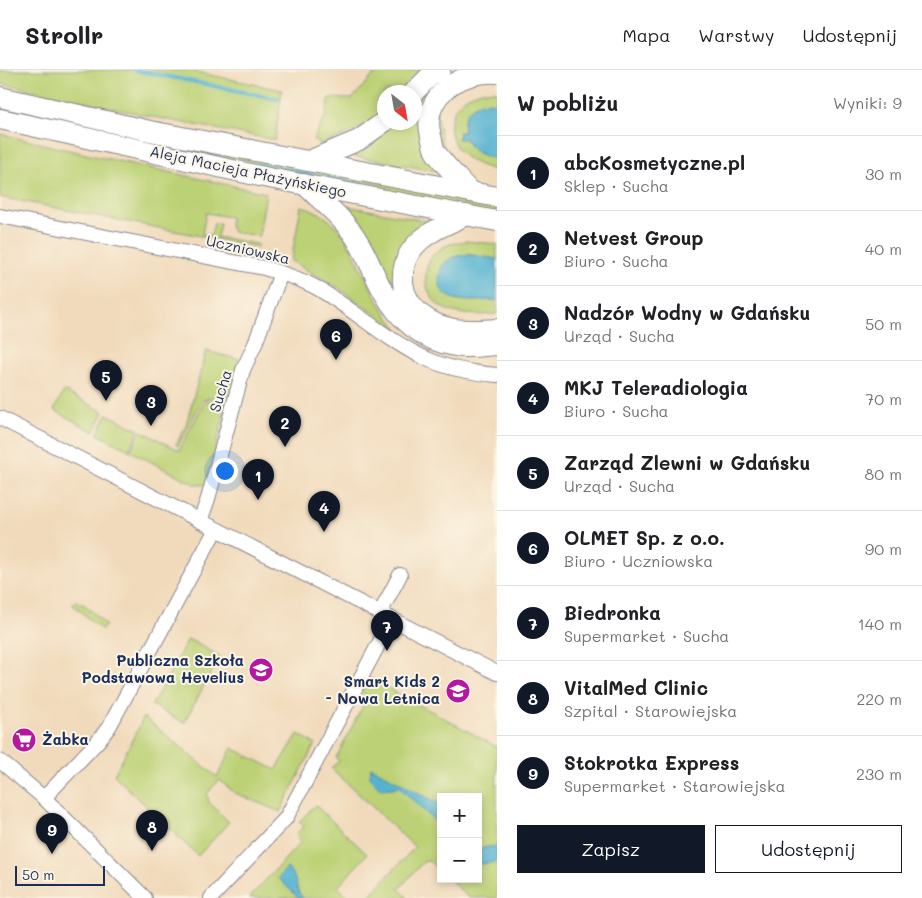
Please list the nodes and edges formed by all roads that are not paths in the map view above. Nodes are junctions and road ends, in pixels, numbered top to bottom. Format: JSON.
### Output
{"nodes":[{"id":1,"x":440,"y":70,"type":"edge"},
{"id":2,"x":497,"y":73,"type":"edge"},
{"id":3,"x":421,"y":85,"type":"edge"},
{"id":4,"x":0,"y":97,"type":"edge"},
{"id":5,"x":0,"y":119,"type":"edge"},
{"id":6,"x":377,"y":127,"type":"edge"},
{"id":7,"x":309,"y":161,"type":"junction"},
{"id":8,"x":304,"y":184,"type":"junction"},
{"id":9,"x":470,"y":192,"type":"junction"},
{"id":10,"x":497,"y":197,"type":"edge"},
{"id":11,"x":466,"y":215,"type":"junction"},
{"id":12,"x":0,"y":216,"type":"edge"},
{"id":13,"x":497,"y":221,"type":"edge"},
{"id":14,"x":281,"y":273,"type":"junction"},
{"id":15,"x":497,"y":329,"type":"edge"},
{"id":16,"x":497,"y":345,"type":"edge"},
{"id":17,"x":497,"y":375,"type":"edge"},
{"id":18,"x":0,"y":418,"type":"edge"},
{"id":19,"x":200,"y":521,"type":"junction"},
{"id":20,"x":216,"y":529,"type":"junction"},
{"id":21,"x":400,"y":575,"type":"dead end"},
{"id":22,"x":386,"y":616,"type":"junction"},
{"id":23,"x":497,"y":673,"type":"edge"},
{"id":24,"x":0,"y":761,"type":"edge"},
{"id":25,"x":44,"y":798,"type":"junction"},
{"id":26,"x":145,"y":898,"type":"edge"},
{"id":27,"x":211,"y":898,"type":"edge"}],
"edges":[{"from":1,"to":3,"type":"main road"},
{"from":2,"to":9,"type":"main road"},
{"from":4,"to":7,"type":"main road","name":"Aleja Macieja Płażyńskiego"},
{"from":5,"to":8,"type":"main road","name":"Aleja Macieja Płażyńskiego"},
{"from":6,"to":7,"type":"main road"},
{"from":7,"to":9,"type":"main road","name":"Aleja Macieja Płażyńskiego"},
{"from":8,"to":11,"type":"main road","name":"Aleja Macieja Płażyńskiego"},
{"from":8,"to":16,"type":"main road"},
{"from":9,"to":10,"type":"main road","name":"Aleja Macieja Płażyńskiego"},
{"from":11,"to":13,"type":"main road","name":"Aleja Macieja Płażyńskiego"},
{"from":11,"to":15,"type":"main road"},
{"from":12,"to":14,"type":"street","name":"Uczniowska"},
{"from":14,"to":17,"type":"street","name":"Uczniowska"},
{"from":14,"to":19,"type":"street","name":"Sucha"},
{"from":18,"to":19,"type":"street"},
{"from":19,"to":20,"type":"street"},
{"from":20,"to":22,"type":"street"},
{"from":20,"to":25,"type":"street"},
{"from":21,"to":22,"type":"street"},
{"from":22,"to":23,"type":"street"},
{"from":22,"to":27,"type":"street"},
{"from":24,"to":25,"type":"street"},
{"from":25,"to":26,"type":"street"}]}
